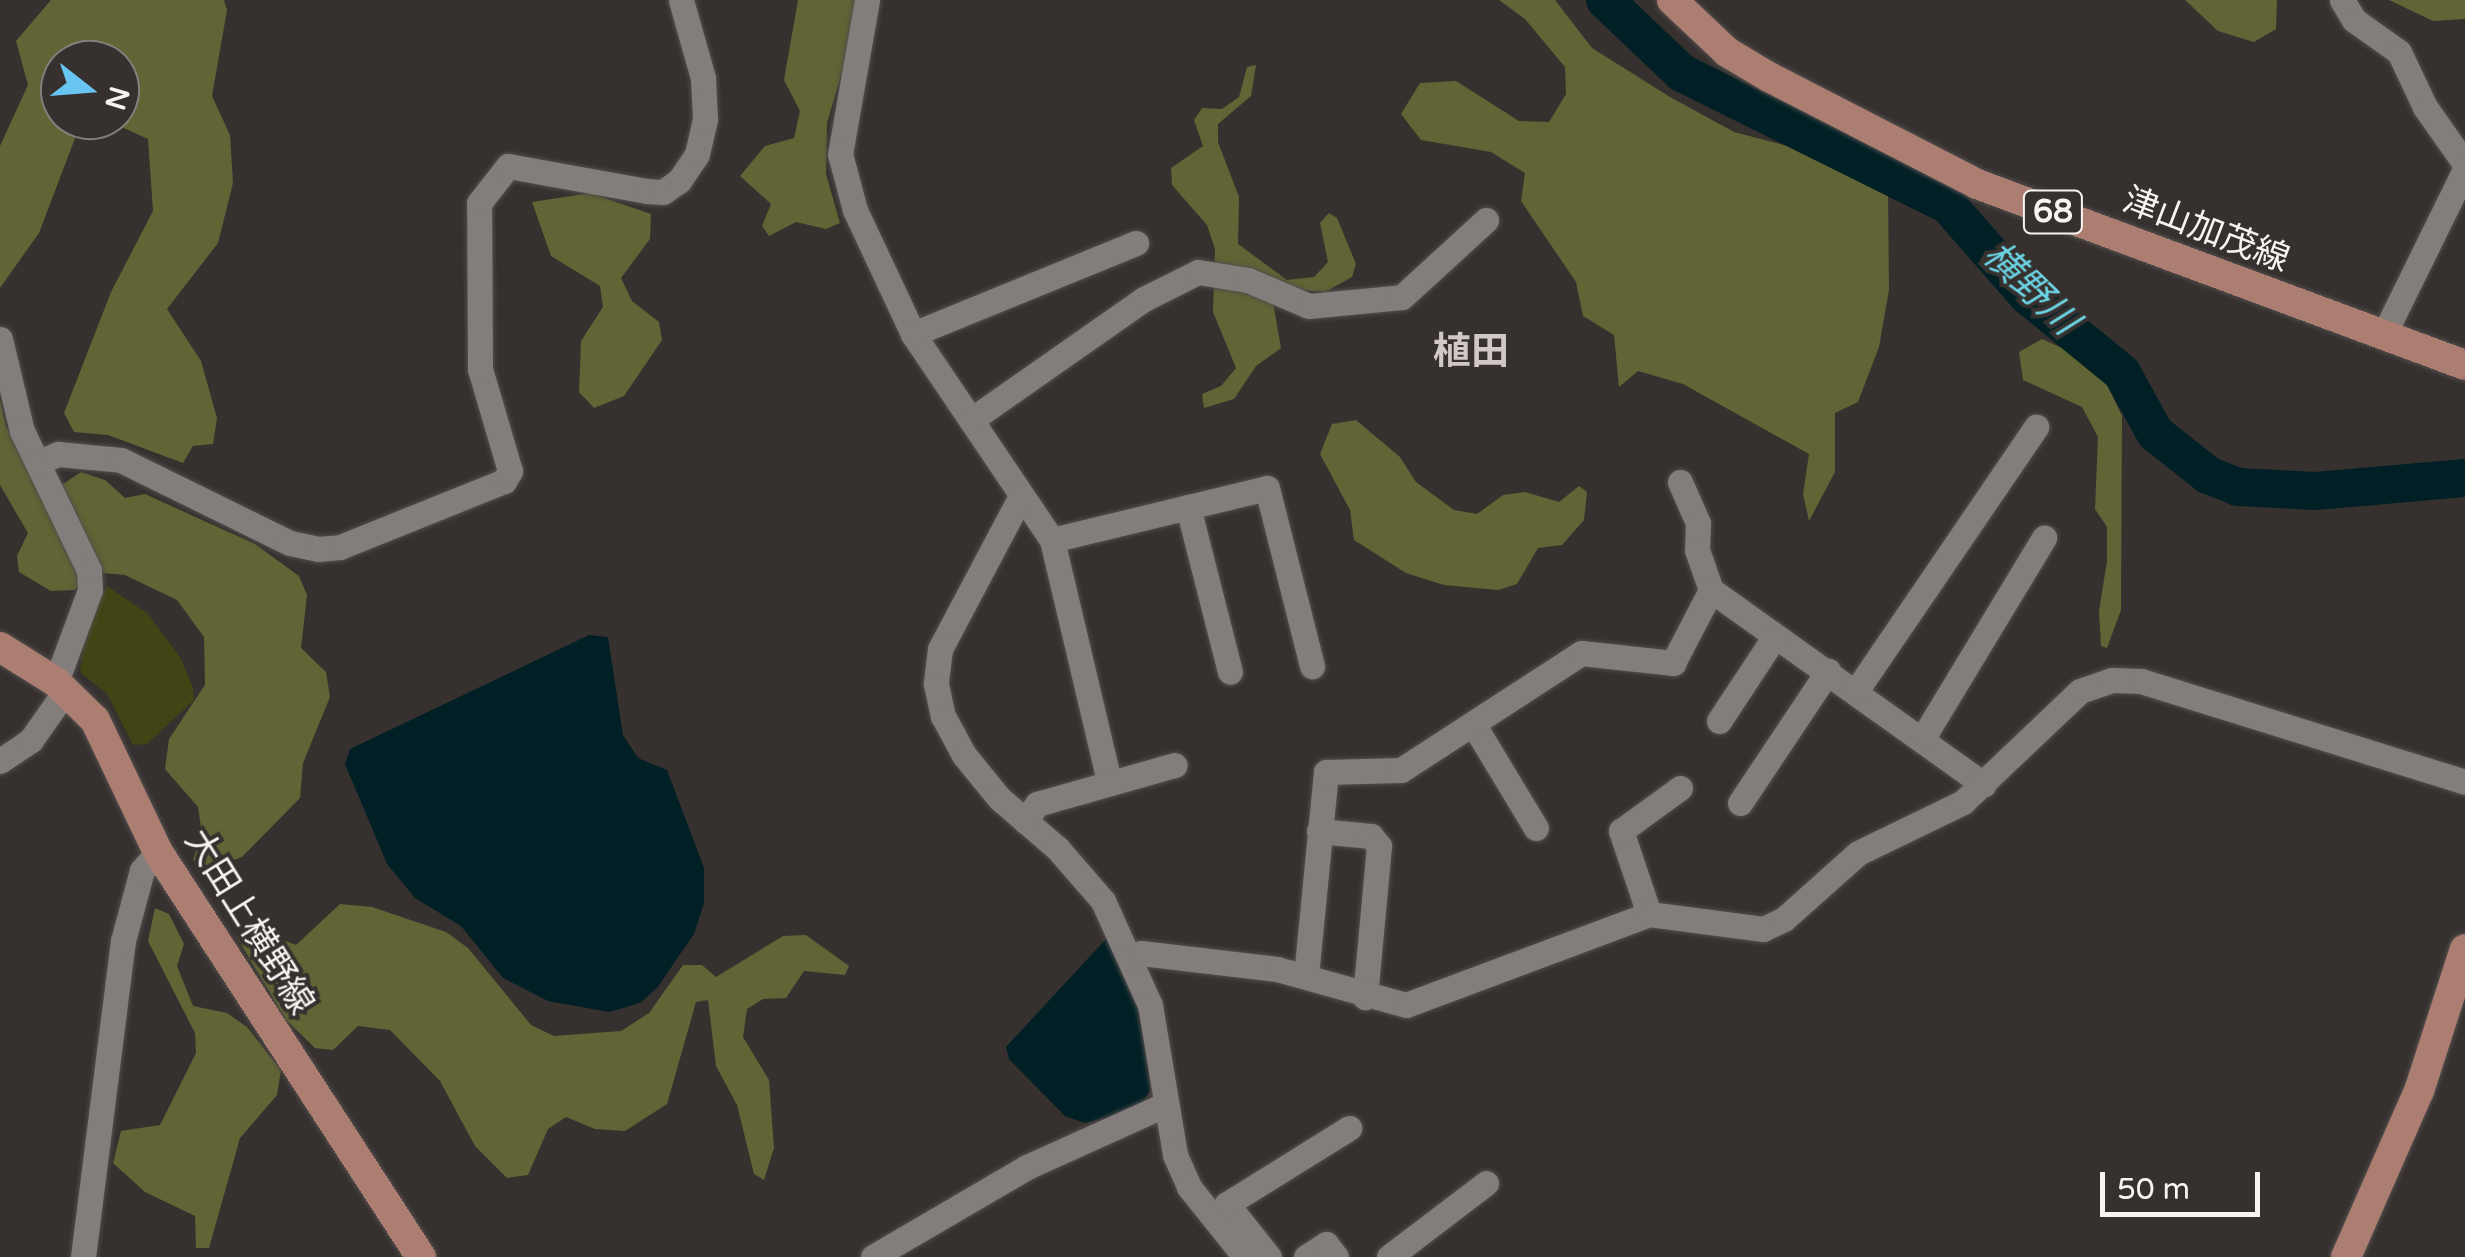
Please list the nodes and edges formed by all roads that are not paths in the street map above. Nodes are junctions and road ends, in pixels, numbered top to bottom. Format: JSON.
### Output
{"nodes":[{"id":1,"x":681,"y":0,"type":"edge"},
{"id":2,"x":867,"y":0,"type":"edge"},
{"id":3,"x":1672,"y":0,"type":"edge"},
{"id":4,"x":2342,"y":0,"type":"edge"},
{"id":5,"x":2465,"y":166,"type":"edge"},
{"id":6,"x":1486,"y":220,"type":"dead end"},
{"id":7,"x":1136,"y":242,"type":"dead end"},
{"id":8,"x":913,"y":334,"type":"junction"},
{"id":9,"x":2382,"y":336,"type":"junction"},
{"id":10,"x":0,"y":339,"type":"edge"},
{"id":11,"x":2465,"y":365,"type":"edge"},
{"id":12,"x":971,"y":420,"type":"junction"},
{"id":13,"x":2036,"y":427,"type":"dead end"},
{"id":14,"x":39,"y":462,"type":"junction"},
{"id":15,"x":1680,"y":482,"type":"dead end"},
{"id":16,"x":1022,"y":496,"type":"junction"},
{"id":17,"x":1188,"y":507,"type":"junction"},
{"id":18,"x":2044,"y":538,"type":"dead end"},
{"id":19,"x":1052,"y":540,"type":"junction"},
{"id":20,"x":1711,"y":590,"type":"junction"},
{"id":21,"x":1775,"y":636,"type":"junction"},
{"id":22,"x":0,"y":647,"type":"edge"},
{"id":23,"x":1312,"y":666,"type":"dead end"},
{"id":24,"x":1828,"y":671,"type":"junction"},
{"id":25,"x":1230,"y":672,"type":"dead end"},
{"id":26,"x":61,"y":686,"type":"junction"},
{"id":27,"x":1856,"y":690,"type":"junction"},
{"id":28,"x":1719,"y":721,"type":"dead end"},
{"id":29,"x":1475,"y":727,"type":"junction"},
{"id":30,"x":1924,"y":736,"type":"junction"},
{"id":31,"x":0,"y":761,"type":"edge"},
{"id":32,"x":1175,"y":766,"type":"dead end"},
{"id":33,"x":1109,"y":782,"type":"junction"},
{"id":34,"x":2465,"y":782,"type":"edge"},
{"id":35,"x":1984,"y":784,"type":"junction"},
{"id":36,"x":1680,"y":788,"type":"dead end"},
{"id":37,"x":1740,"y":803,"type":"dead end"},
{"id":38,"x":1025,"y":820,"type":"junction"},
{"id":39,"x":1536,"y":828,"type":"dead end"},
{"id":40,"x":1319,"y":830,"type":"junction"},
{"id":41,"x":158,"y":852,"type":"junction"},
{"id":42,"x":1649,"y":914,"type":"junction"},
{"id":43,"x":2465,"y":950,"type":"edge"},
{"id":44,"x":1131,"y":958,"type":"junction"},
{"id":45,"x":1306,"y":976,"type":"junction"},
{"id":46,"x":1365,"y":997,"type":"junction"},
{"id":47,"x":1164,"y":1105,"type":"junction"},
{"id":48,"x":1348,"y":1128,"type":"dead end"},
{"id":49,"x":1486,"y":1183,"type":"dead end"},
{"id":50,"x":83,"y":1257,"type":"edge"},
{"id":51,"x":422,"y":1257,"type":"edge"},
{"id":52,"x":874,"y":1257,"type":"edge"},
{"id":53,"x":1245,"y":1257,"type":"edge"},
{"id":54,"x":1268,"y":1257,"type":"edge"},
{"id":55,"x":1306,"y":1257,"type":"edge"},
{"id":56,"x":1336,"y":1257,"type":"edge"},
{"id":57,"x":1389,"y":1257,"type":"edge"},
{"id":58,"x":2346,"y":1257,"type":"edge"}],
"edges":[{"from":1,"to":14,"type":"street"},
{"from":2,"to":8,"type":"street"},
{"from":3,"to":9,"type":"main road","name":"津山加茂線","number":"68"},
{"from":4,"to":5,"type":"street"},
{"from":5,"to":9,"type":"street"},
{"from":6,"to":12,"type":"street"},
{"from":7,"to":8,"type":"street"},
{"from":8,"to":12,"type":"street"},
{"from":9,"to":11,"type":"main road","name":"津山加茂線","number":"68"},
{"from":10,"to":14,"type":"street"},
{"from":12,"to":16,"type":"street"},
{"from":13,"to":27,"type":"street"},
{"from":14,"to":26,"type":"street"},
{"from":15,"to":20,"type":"street"},
{"from":16,"to":19,"type":"street"},
{"from":16,"to":38,"type":"street"},
{"from":17,"to":19,"type":"street"},
{"from":17,"to":23,"type":"street"},
{"from":17,"to":25,"type":"street"},
{"from":18,"to":30,"type":"street"},
{"from":19,"to":33,"type":"street"},
{"from":20,"to":21,"type":"street"},
{"from":20,"to":29,"type":"street"},
{"from":21,"to":24,"type":"street"},
{"from":21,"to":28,"type":"street"},
{"from":22,"to":26,"type":"main road","name":"大田上横野線"},
{"from":24,"to":27,"type":"street"},
{"from":24,"to":37,"type":"street"},
{"from":26,"to":31,"type":"street"},
{"from":26,"to":41,"type":"main road","name":"大田上横野線"},
{"from":27,"to":30,"type":"street"},
{"from":29,"to":39,"type":"street"},
{"from":29,"to":40,"type":"street"},
{"from":30,"to":35,"type":"street"},
{"from":32,"to":33,"type":"street"},
{"from":33,"to":38,"type":"street"},
{"from":34,"to":35,"type":"street"},
{"from":35,"to":42,"type":"street"},
{"from":36,"to":42,"type":"street"},
{"from":38,"to":44,"type":"street"},
{"from":40,"to":45,"type":"street"},
{"from":40,"to":46,"type":"street"},
{"from":41,"to":50,"type":"street"},
{"from":41,"to":51,"type":"main road","name":"大田上横野線"},
{"from":42,"to":46,"type":"street"},
{"from":43,"to":58,"type":"main road"},
{"from":44,"to":45,"type":"street"},
{"from":44,"to":47,"type":"street"},
{"from":45,"to":46,"type":"street"},
{"from":47,"to":52,"type":"street"},
{"from":47,"to":53,"type":"street"},
{"from":48,"to":54,"type":"street"},
{"from":49,"to":57,"type":"street"},
{"from":55,"to":56,"type":"street"}]}
